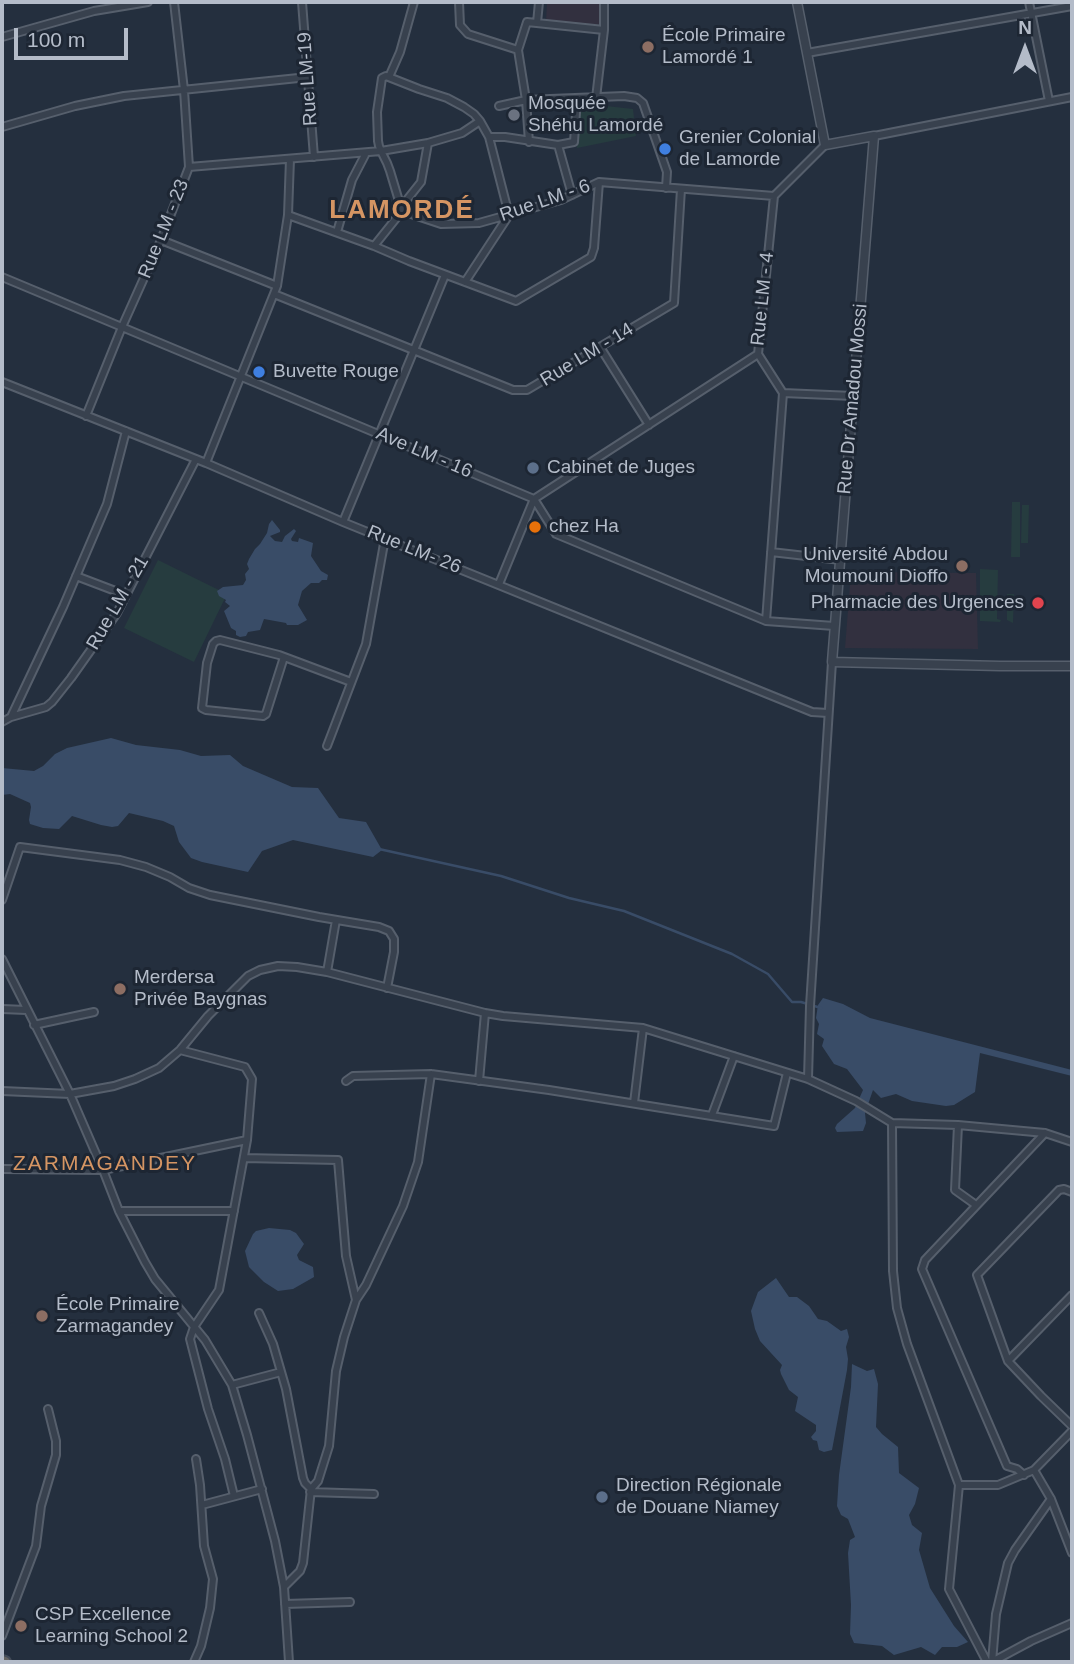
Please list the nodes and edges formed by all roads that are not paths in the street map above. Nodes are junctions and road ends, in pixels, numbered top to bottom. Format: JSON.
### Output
{"nodes":[{"id":1,"x":148,"y":2,"type":"edge"},
{"id":2,"x":174,"y":2,"type":"edge"},
{"id":3,"x":302,"y":2,"type":"edge"},
{"id":4,"x":414,"y":2,"type":"edge"},
{"id":5,"x":459,"y":2,"type":"edge"},
{"id":6,"x":539,"y":2,"type":"edge"},
{"id":7,"x":604,"y":2,"type":"edge"},
{"id":8,"x":797,"y":2,"type":"edge"},
{"id":9,"x":1029,"y":2,"type":"edge"},
{"id":10,"x":1072,"y":6,"type":"edge"},
{"id":11,"x":1031,"y":13,"type":"junction"},
{"id":12,"x":537,"y":23,"type":"junction"},
{"id":13,"x":604,"y":30,"type":"junction"},
{"id":14,"x":2,"y":37,"type":"edge"},
{"id":15,"x":518,"y":50,"type":"junction"},
{"id":16,"x":807,"y":53,"type":"junction"},
{"id":17,"x":308,"y":77,"type":"junction"},
{"id":18,"x":389,"y":77,"type":"junction"},
{"id":19,"x":184,"y":90,"type":"junction"},
{"id":20,"x":1072,"y":97,"type":"edge"},
{"id":21,"x":577,"y":98,"type":"junction"},
{"id":22,"x":596,"y":98,"type":"junction"},
{"id":23,"x":526,"y":100,"type":"junction"},
{"id":24,"x":1049,"y":102,"type":"junction"},
{"id":25,"x":499,"y":106,"type":"dead end"},
{"id":26,"x":480,"y":121,"type":"junction"},
{"id":27,"x":2,"y":127,"type":"edge"},
{"id":28,"x":874,"y":136,"type":"junction"},
{"id":29,"x":489,"y":137,"type":"junction"},
{"id":30,"x":529,"y":142,"type":"junction"},
{"id":31,"x":428,"y":143,"type":"junction"},
{"id":32,"x":558,"y":145,"type":"junction"},
{"id":33,"x":825,"y":145,"type":"junction"},
{"id":34,"x":382,"y":151,"type":"junction"},
{"id":35,"x":366,"y":153,"type":"junction"},
{"id":36,"x":314,"y":157,"type":"junction"},
{"id":37,"x":290,"y":159,"type":"junction"},
{"id":38,"x":189,"y":167,"type":"junction"},
{"id":39,"x":599,"y":183,"type":"junction"},
{"id":40,"x":666,"y":188,"type":"junction"},
{"id":41,"x":681,"y":189,"type":"junction"},
{"id":42,"x":572,"y":195,"type":"junction"},
{"id":43,"x":774,"y":196,"type":"junction"},
{"id":44,"x":402,"y":209,"type":"junction"},
{"id":45,"x":288,"y":215,"type":"junction"},
{"id":46,"x":509,"y":215,"type":"junction"},
{"id":47,"x":337,"y":232,"type":"junction"},
{"id":48,"x":161,"y":240,"type":"junction"},
{"id":49,"x":374,"y":246,"type":"junction"},
{"id":50,"x":445,"y":275,"type":"junction"},
{"id":51,"x":2,"y":277,"type":"edge"},
{"id":52,"x":465,"y":282,"type":"junction"},
{"id":53,"x":277,"y":286,"type":"junction"},
{"id":54,"x":274,"y":294,"type":"junction"},
{"id":55,"x":122,"y":327,"type":"junction"},
{"id":56,"x":600,"y":347,"type":"junction"},
{"id":57,"x":414,"y":351,"type":"junction"},
{"id":58,"x":758,"y":354,"type":"junction"},
{"id":59,"x":242,"y":377,"type":"junction"},
{"id":60,"x":2,"y":382,"type":"edge"},
{"id":61,"x":783,"y":393,"type":"junction"},
{"id":62,"x":853,"y":396,"type":"junction"},
{"id":63,"x":86,"y":416,"type":"junction"},
{"id":64,"x":649,"y":425,"type":"junction"},
{"id":65,"x":126,"y":431,"type":"junction"},
{"id":66,"x":380,"y":435,"type":"junction"},
{"id":67,"x":196,"y":460,"type":"junction"},
{"id":68,"x":206,"y":463,"type":"junction"},
{"id":69,"x":534,"y":499,"type":"junction"},
{"id":70,"x":343,"y":522,"type":"junction"},
{"id":71,"x":384,"y":538,"type":"junction"},
{"id":72,"x":771,"y":552,"type":"junction"},
{"id":73,"x":841,"y":559,"type":"junction"},
{"id":74,"x":76,"y":576,"type":"junction"},
{"id":75,"x":499,"y":584,"type":"junction"},
{"id":76,"x":126,"y":595,"type":"junction"},
{"id":77,"x":766,"y":621,"type":"junction"},
{"id":78,"x":834,"y":626,"type":"junction"},
{"id":79,"x":284,"y":657,"type":"junction"},
{"id":80,"x":832,"y":662,"type":"junction"},
{"id":81,"x":1072,"y":666,"type":"edge"},
{"id":82,"x":351,"y":682,"type":"junction"},
{"id":83,"x":828,"y":713,"type":"junction"},
{"id":84,"x":10,"y":717,"type":"junction"},
{"id":85,"x":2,"y":722,"type":"edge"},
{"id":86,"x":327,"y":747,"type":"dead end"},
{"id":87,"x":2,"y":900,"type":"edge"},
{"id":88,"x":336,"y":920,"type":"junction"},
{"id":89,"x":2,"y":959,"type":"edge"},
{"id":90,"x":327,"y":972,"type":"junction"},
{"id":91,"x":387,"y":988,"type":"junction"},
{"id":92,"x":2,"y":1009,"type":"edge"},
{"id":93,"x":26,"y":1010,"type":"junction"},
{"id":94,"x":94,"y":1012,"type":"dead end"},
{"id":95,"x":485,"y":1013,"type":"junction"},
{"id":96,"x":34,"y":1026,"type":"junction"},
{"id":97,"x":643,"y":1028,"type":"junction"},
{"id":98,"x":180,"y":1050,"type":"junction"},
{"id":99,"x":734,"y":1056,"type":"junction"},
{"id":100,"x":787,"y":1073,"type":"junction"},
{"id":101,"x":430,"y":1074,"type":"junction"},
{"id":102,"x":808,"y":1079,"type":"junction"},
{"id":103,"x":480,"y":1081,"type":"junction"},
{"id":104,"x":346,"y":1082,"type":"dead end"},
{"id":105,"x":2,"y":1091,"type":"edge"},
{"id":106,"x":69,"y":1094,"type":"junction"},
{"id":107,"x":634,"y":1103,"type":"junction"},
{"id":108,"x":712,"y":1115,"type":"junction"},
{"id":109,"x":892,"y":1123,"type":"junction"},
{"id":110,"x":958,"y":1125,"type":"junction"},
{"id":111,"x":1045,"y":1133,"type":"junction"},
{"id":112,"x":247,"y":1140,"type":"junction"},
{"id":113,"x":1072,"y":1142,"type":"edge"},
{"id":114,"x":244,"y":1158,"type":"junction"},
{"id":115,"x":2,"y":1169,"type":"edge"},
{"id":116,"x":103,"y":1170,"type":"junction"},
{"id":117,"x":1072,"y":1192,"type":"edge"},
{"id":118,"x":976,"y":1205,"type":"junction"},
{"id":119,"x":119,"y":1211,"type":"junction"},
{"id":120,"x":234,"y":1211,"type":"junction"},
{"id":121,"x":1072,"y":1295,"type":"edge"},
{"id":122,"x":356,"y":1300,"type":"junction"},
{"id":123,"x":259,"y":1313,"type":"dead end"},
{"id":124,"x":194,"y":1327,"type":"junction"},
{"id":125,"x":1008,"y":1361,"type":"junction"},
{"id":126,"x":281,"y":1373,"type":"junction"},
{"id":127,"x":232,"y":1385,"type":"junction"},
{"id":128,"x":48,"y":1409,"type":"dead end"},
{"id":129,"x":1072,"y":1429,"type":"edge"},
{"id":130,"x":196,"y":1459,"type":"dead end"},
{"id":131,"x":1034,"y":1471,"type":"junction"},
{"id":132,"x":1024,"y":1475,"type":"junction"},
{"id":133,"x":959,"y":1485,"type":"junction"},
{"id":134,"x":262,"y":1489,"type":"junction"},
{"id":135,"x":311,"y":1490,"type":"junction"},
{"id":136,"x":373,"y":1494,"type":"dead end"},
{"id":137,"x":234,"y":1496,"type":"junction"},
{"id":138,"x":1051,"y":1499,"type":"junction"},
{"id":139,"x":202,"y":1505,"type":"junction"},
{"id":140,"x":1072,"y":1553,"type":"edge"},
{"id":141,"x":284,"y":1587,"type":"junction"},
{"id":142,"x":350,"y":1602,"type":"dead end"},
{"id":143,"x":285,"y":1604,"type":"junction"},
{"id":144,"x":1072,"y":1623,"type":"edge"},
{"id":145,"x":2,"y":1636,"type":"edge"},
{"id":146,"x":194,"y":1662,"type":"edge"},
{"id":147,"x":289,"y":1662,"type":"edge"},
{"id":148,"x":990,"y":1662,"type":"edge"}],
"edges":[{"from":1,"to":14,"type":"street"},
{"from":2,"to":19,"type":"street","name":"Rue LM - 23"},
{"from":3,"to":17,"type":"street","name":"Rue LM-19"},
{"from":4,"to":18,"type":"street"},
{"from":5,"to":15,"type":"street"},
{"from":6,"to":12,"type":"street"},
{"from":7,"to":13,"type":"street"},
{"from":8,"to":16,"type":"street"},
{"from":9,"to":11,"type":"street"},
{"from":10,"to":11,"type":"street"},
{"from":11,"to":16,"type":"street"},
{"from":11,"to":24,"type":"street"},
{"from":12,"to":13,"type":"street"},
{"from":12,"to":15,"type":"street"},
{"from":13,"to":22,"type":"street"},
{"from":15,"to":23,"type":"street"},
{"from":16,"to":33,"type":"street"},
{"from":17,"to":19,"type":"street"},
{"from":17,"to":36,"type":"street","name":"Rue LM-19"},
{"from":18,"to":26,"type":"street"},
{"from":18,"to":34,"type":"street"},
{"from":19,"to":27,"type":"street"},
{"from":19,"to":38,"type":"street","name":"Rue LM - 23"},
{"from":20,"to":24,"type":"street"},
{"from":21,"to":22,"type":"street"},
{"from":21,"to":23,"type":"street"},
{"from":21,"to":32,"type":"street"},
{"from":22,"to":40,"type":"street"},
{"from":23,"to":25,"type":"street"},
{"from":23,"to":30,"type":"street"},
{"from":24,"to":28,"type":"street"},
{"from":26,"to":29,"type":"street"},
{"from":26,"to":31,"type":"street"},
{"from":28,"to":33,"type":"street"},
{"from":28,"to":62,"type":"street","name":"Rue Dr Amadou Mossi"},
{"from":29,"to":30,"type":"street"},
{"from":29,"to":46,"type":"street"},
{"from":30,"to":32,"type":"street"},
{"from":31,"to":34,"type":"street"},
{"from":31,"to":44,"type":"street"},
{"from":32,"to":42,"type":"street"},
{"from":33,"to":43,"type":"street"},
{"from":34,"to":35,"type":"street"},
{"from":34,"to":44,"type":"street"},
{"from":35,"to":36,"type":"street"},
{"from":35,"to":47,"type":"street"},
{"from":36,"to":37,"type":"street"},
{"from":37,"to":38,"type":"street"},
{"from":37,"to":45,"type":"street"},
{"from":38,"to":48,"type":"street","name":"Rue LM - 23"},
{"from":39,"to":40,"type":"street","name":"Rue LM - 6"},
{"from":39,"to":42,"type":"street","name":"Rue LM - 6"},
{"from":39,"to":52,"type":"street"},
{"from":40,"to":41,"type":"street","name":"Rue LM - 6"},
{"from":41,"to":43,"type":"street","name":"Rue LM - 6"},
{"from":41,"to":56,"type":"street","name":"Rue LM - 14"},
{"from":42,"to":46,"type":"street","name":"Rue LM - 6"},
{"from":43,"to":58,"type":"street","name":"Rue LM - 4"},
{"from":44,"to":46,"type":"street","name":"Rue LM - 6"},
{"from":44,"to":49,"type":"street"},
{"from":45,"to":47,"type":"street"},
{"from":45,"to":53,"type":"street"},
{"from":46,"to":52,"type":"street"},
{"from":47,"to":49,"type":"street"},
{"from":48,"to":53,"type":"street"},
{"from":48,"to":55,"type":"street","name":"Rue LM - 23"},
{"from":49,"to":50,"type":"street"},
{"from":50,"to":52,"type":"street"},
{"from":50,"to":57,"type":"street"},
{"from":51,"to":55,"type":"street","name":"Ave LM - 16"},
{"from":53,"to":54,"type":"street"},
{"from":54,"to":57,"type":"street","name":"Rue LM - 14"},
{"from":54,"to":59,"type":"street"},
{"from":55,"to":59,"type":"street","name":"Ave LM - 16"},
{"from":55,"to":63,"type":"street","name":"Rue LM - 23"},
{"from":56,"to":57,"type":"street","name":"Rue LM - 14"},
{"from":56,"to":64,"type":"street"},
{"from":57,"to":66,"type":"street"},
{"from":58,"to":61,"type":"street"},
{"from":58,"to":64,"type":"street","name":"Rue LM - 4"},
{"from":59,"to":66,"type":"street","name":"Ave LM - 16"},
{"from":59,"to":68,"type":"street"},
{"from":60,"to":63,"type":"street","name":"Rue LM- 26"},
{"from":61,"to":62,"type":"street"},
{"from":61,"to":72,"type":"street"},
{"from":62,"to":73,"type":"street","name":"Rue Dr Amadou Mossi"},
{"from":63,"to":65,"type":"street","name":"Rue LM- 26"},
{"from":64,"to":69,"type":"street","name":"Rue LM - 4"},
{"from":65,"to":67,"type":"street","name":"Rue LM- 26"},
{"from":65,"to":74,"type":"street"},
{"from":66,"to":69,"type":"street","name":"Ave LM - 16"},
{"from":66,"to":70,"type":"street"},
{"from":67,"to":68,"type":"street","name":"Rue LM- 26"},
{"from":67,"to":76,"type":"street","name":"Rue LM - 21"},
{"from":68,"to":70,"type":"street","name":"Rue LM- 26"},
{"from":69,"to":75,"type":"street"},
{"from":69,"to":77,"type":"street"},
{"from":70,"to":71,"type":"street","name":"Rue LM- 26"},
{"from":71,"to":75,"type":"street","name":"Rue LM- 26"},
{"from":71,"to":82,"type":"street"},
{"from":72,"to":73,"type":"street"},
{"from":72,"to":77,"type":"street"},
{"from":73,"to":78,"type":"street","name":"Rue Dr Amadou Mossi"},
{"from":74,"to":76,"type":"street"},
{"from":74,"to":84,"type":"street"},
{"from":75,"to":83,"type":"street","name":"Rue LM- 26"},
{"from":76,"to":84,"type":"street","name":"Rue LM - 21"},
{"from":77,"to":78,"type":"street"},
{"from":78,"to":80,"type":"street","name":"Rue Dr Amadou Mossi"},
{"from":79,"to":79,"type":"street"},
{"from":79,"to":82,"type":"street"},
{"from":80,"to":81,"type":"street"},
{"from":80,"to":83,"type":"street"},
{"from":82,"to":86,"type":"street"},
{"from":83,"to":102,"type":"street"},
{"from":84,"to":85,"type":"street","name":"Rue LM - 21"},
{"from":87,"to":88,"type":"street"},
{"from":88,"to":90,"type":"street"},
{"from":88,"to":91,"type":"street"},
{"from":89,"to":93,"type":"street"},
{"from":90,"to":91,"type":"street"},
{"from":90,"to":98,"type":"street"},
{"from":91,"to":95,"type":"street"},
{"from":92,"to":93,"type":"street"},
{"from":93,"to":96,"type":"street"},
{"from":94,"to":96,"type":"street"},
{"from":95,"to":97,"type":"street"},
{"from":95,"to":103,"type":"street"},
{"from":96,"to":106,"type":"street"},
{"from":97,"to":99,"type":"street"},
{"from":97,"to":107,"type":"street"},
{"from":98,"to":106,"type":"street"},
{"from":98,"to":112,"type":"street"},
{"from":99,"to":100,"type":"street"},
{"from":99,"to":108,"type":"street"},
{"from":100,"to":102,"type":"street"},
{"from":100,"to":108,"type":"street"},
{"from":101,"to":103,"type":"street"},
{"from":101,"to":104,"type":"street"},
{"from":101,"to":122,"type":"street"},
{"from":102,"to":109,"type":"street"},
{"from":103,"to":107,"type":"street"},
{"from":105,"to":106,"type":"street"},
{"from":106,"to":116,"type":"street"},
{"from":107,"to":108,"type":"street"},
{"from":109,"to":110,"type":"street"},
{"from":109,"to":133,"type":"street"},
{"from":110,"to":111,"type":"street"},
{"from":110,"to":118,"type":"street"},
{"from":111,"to":113,"type":"street"},
{"from":111,"to":118,"type":"street"},
{"from":112,"to":114,"type":"street"},
{"from":112,"to":116,"type":"street"},
{"from":114,"to":120,"type":"street"},
{"from":114,"to":122,"type":"street"},
{"from":115,"to":116,"type":"street"},
{"from":116,"to":119,"type":"street"},
{"from":117,"to":125,"type":"street"},
{"from":118,"to":132,"type":"street"},
{"from":119,"to":120,"type":"street"},
{"from":119,"to":124,"type":"street"},
{"from":120,"to":124,"type":"street"},
{"from":121,"to":125,"type":"street"},
{"from":122,"to":135,"type":"street"},
{"from":123,"to":126,"type":"street"},
{"from":124,"to":127,"type":"street"},
{"from":124,"to":137,"type":"street"},
{"from":125,"to":129,"type":"street"},
{"from":126,"to":127,"type":"street"},
{"from":126,"to":135,"type":"street"},
{"from":127,"to":134,"type":"street"},
{"from":128,"to":145,"type":"street"},
{"from":129,"to":131,"type":"street"},
{"from":130,"to":139,"type":"street"},
{"from":131,"to":132,"type":"street"},
{"from":131,"to":138,"type":"street"},
{"from":132,"to":133,"type":"street"},
{"from":133,"to":148,"type":"street"},
{"from":134,"to":137,"type":"street"},
{"from":134,"to":141,"type":"street"},
{"from":135,"to":136,"type":"street"},
{"from":135,"to":141,"type":"street"},
{"from":137,"to":139,"type":"street"},
{"from":138,"to":140,"type":"street"},
{"from":138,"to":148,"type":"street"},
{"from":139,"to":146,"type":"street"},
{"from":141,"to":143,"type":"street"},
{"from":142,"to":143,"type":"street"},
{"from":143,"to":147,"type":"street"},
{"from":144,"to":148,"type":"street"}]}
